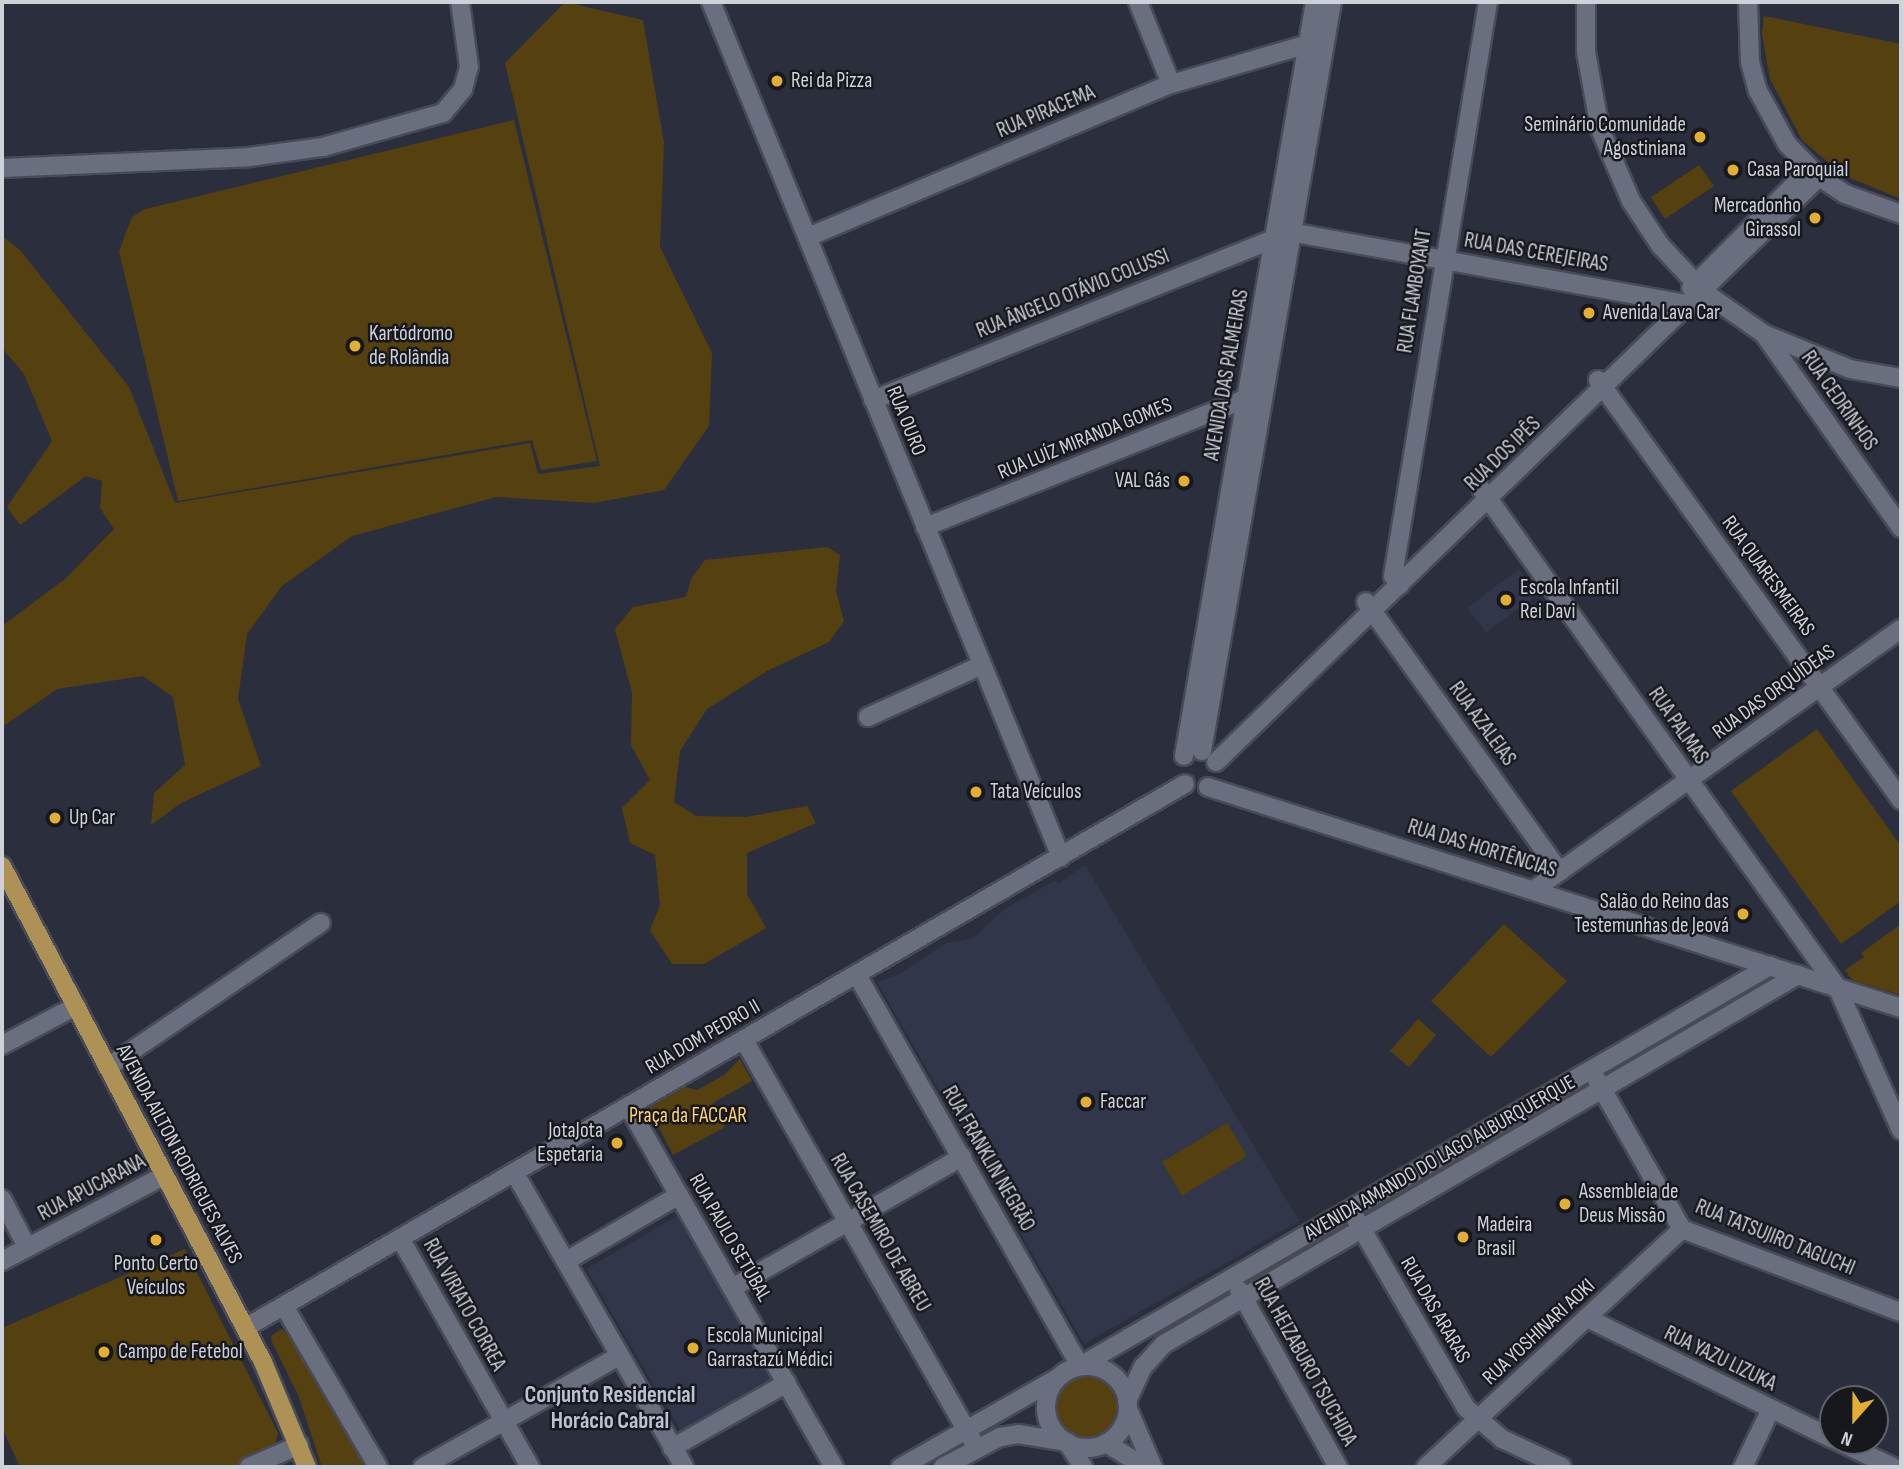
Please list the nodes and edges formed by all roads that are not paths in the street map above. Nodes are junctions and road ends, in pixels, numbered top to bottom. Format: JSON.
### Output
{"nodes":[{"id":1,"x":460,"y":2,"type":"edge"},
{"id":2,"x":711,"y":2,"type":"edge"},
{"id":3,"x":1138,"y":2,"type":"edge"},
{"id":4,"x":1315,"y":2,"type":"edge"},
{"id":5,"x":1332,"y":2,"type":"edge"},
{"id":6,"x":1488,"y":2,"type":"edge"},
{"id":7,"x":1586,"y":2,"type":"edge"},
{"id":8,"x":1745,"y":2,"type":"edge"},
{"id":9,"x":1308,"y":44,"type":"junction"},
{"id":10,"x":1171,"y":84,"type":"junction"},
{"id":11,"x":2,"y":168,"type":"edge"},
{"id":12,"x":1815,"y":173,"type":"junction"},
{"id":13,"x":1901,"y":214,"type":"edge"},
{"id":14,"x":1282,"y":234,"type":"junction"},
{"id":15,"x":808,"y":237,"type":"junction"},
{"id":16,"x":1442,"y":259,"type":"junction"},
{"id":17,"x":1692,"y":295,"type":"junction"},
{"id":18,"x":1764,"y":334,"type":"junction"},
{"id":19,"x":1901,"y":378,"type":"edge"},
{"id":20,"x":1601,"y":383,"type":"junction"},
{"id":21,"x":1254,"y":396,"type":"junction"},
{"id":22,"x":873,"y":400,"type":"junction"},
{"id":23,"x":1485,"y":495,"type":"junction"},
{"id":24,"x":925,"y":527,"type":"junction"},
{"id":25,"x":1901,"y":528,"type":"edge"},
{"id":26,"x":1397,"y":581,"type":"junction"},
{"id":27,"x":1369,"y":607,"type":"junction"},
{"id":28,"x":1901,"y":629,"type":"edge"},
{"id":29,"x":982,"y":665,"type":"junction"},
{"id":30,"x":1819,"y":686,"type":"junction"},
{"id":31,"x":868,"y":716,"type":"dead end"},
{"id":32,"x":1203,"y":756,"type":"junction"},
{"id":33,"x":1689,"y":781,"type":"junction"},
{"id":34,"x":1185,"y":784,"type":"junction"},
{"id":35,"x":1208,"y":787,"type":"junction"},
{"id":36,"x":1901,"y":800,"type":"edge"},
{"id":37,"x":1060,"y":857,"type":"junction"},
{"id":38,"x":2,"y":866,"type":"edge"},
{"id":39,"x":1560,"y":872,"type":"junction"},
{"id":40,"x":1535,"y":889,"type":"junction"},
{"id":41,"x":320,"y":923,"type":"dead end"},
{"id":42,"x":1770,"y":966,"type":"junction"},
{"id":43,"x":857,"y":975,"type":"junction"},
{"id":44,"x":1798,"y":975,"type":"junction"},
{"id":45,"x":1838,"y":987,"type":"junction"},
{"id":46,"x":76,"y":1006,"type":"junction"},
{"id":47,"x":1901,"y":1008,"type":"edge"},
{"id":48,"x":744,"y":1040,"type":"junction"},
{"id":49,"x":2,"y":1045,"type":"edge"},
{"id":50,"x":108,"y":1067,"type":"junction"},
{"id":51,"x":1592,"y":1071,"type":"junction"},
{"id":52,"x":1603,"y":1089,"type":"junction"},
{"id":53,"x":628,"y":1106,"type":"junction"},
{"id":54,"x":1901,"y":1130,"type":"edge"},
{"id":55,"x":962,"y":1157,"type":"junction"},
{"id":56,"x":514,"y":1172,"type":"junction"},
{"id":57,"x":165,"y":1175,"type":"junction"},
{"id":58,"x":679,"y":1195,"type":"junction"},
{"id":59,"x":2,"y":1199,"type":"edge"},
{"id":60,"x":1351,"y":1209,"type":"junction"},
{"id":61,"x":847,"y":1222,"type":"junction"},
{"id":62,"x":1362,"y":1229,"type":"junction"},
{"id":63,"x":1682,"y":1229,"type":"junction"},
{"id":64,"x":401,"y":1238,"type":"junction"},
{"id":65,"x":27,"y":1247,"type":"junction"},
{"id":66,"x":2,"y":1261,"type":"edge"},
{"id":67,"x":566,"y":1261,"type":"junction"},
{"id":68,"x":1232,"y":1278,"type":"junction"},
{"id":69,"x":733,"y":1288,"type":"junction"},
{"id":70,"x":1243,"y":1298,"type":"junction"},
{"id":71,"x":284,"y":1306,"type":"junction"},
{"id":72,"x":1901,"y":1312,"type":"edge"},
{"id":73,"x":1587,"y":1318,"type":"junction"},
{"id":74,"x":245,"y":1328,"type":"junction"},
{"id":75,"x":619,"y":1356,"type":"junction"},
{"id":76,"x":1080,"y":1366,"type":"junction"},
{"id":77,"x":1059,"y":1378,"type":"junction"},
{"id":78,"x":787,"y":1383,"type":"junction"},
{"id":79,"x":1128,"y":1405,"type":"junction"},
{"id":80,"x":1770,"y":1409,"type":"junction"},
{"id":81,"x":503,"y":1421,"type":"junction"},
{"id":82,"x":1477,"y":1421,"type":"junction"},
{"id":83,"x":965,"y":1429,"type":"junction"},
{"id":84,"x":1819,"y":1432,"type":"edge"},
{"id":85,"x":1067,"y":1442,"type":"junction"},
{"id":86,"x":1106,"y":1443,"type":"junction"},
{"id":87,"x":299,"y":1445,"type":"junction"},
{"id":88,"x":673,"y":1448,"type":"junction"},
{"id":89,"x":977,"y":1448,"type":"junction"},
{"id":90,"x":1868,"y":1455,"type":"edge"},
{"id":91,"x":249,"y":1467,"type":"edge"},
{"id":92,"x":307,"y":1467,"type":"edge"},
{"id":93,"x":378,"y":1467,"type":"edge"},
{"id":94,"x":423,"y":1467,"type":"edge"},
{"id":95,"x":530,"y":1467,"type":"edge"},
{"id":96,"x":684,"y":1467,"type":"edge"},
{"id":97,"x":834,"y":1467,"type":"edge"},
{"id":98,"x":901,"y":1467,"type":"edge"},
{"id":99,"x":943,"y":1467,"type":"edge"},
{"id":100,"x":1083,"y":1467,"type":"edge"},
{"id":101,"x":1114,"y":1467,"type":"edge"},
{"id":102,"x":1145,"y":1467,"type":"edge"},
{"id":103,"x":1153,"y":1467,"type":"edge"},
{"id":104,"x":1338,"y":1467,"type":"edge"},
{"id":105,"x":1426,"y":1467,"type":"edge"},
{"id":106,"x":1562,"y":1467,"type":"edge"},
{"id":107,"x":1743,"y":1467,"type":"edge"},
{"id":108,"x":1894,"y":1467,"type":"edge"}],
"edges":[{"from":1,"to":11,"type":"street"},
{"from":2,"to":15,"type":"street","name":"RUA OURO"},
{"from":3,"to":10,"type":"street"},
{"from":4,"to":9,"type":"street","name":"AVENIDA DAS PALMEIRAS"},
{"from":5,"to":14,"type":"street","name":"AVENIDA DAS PALMEIRAS"},
{"from":6,"to":16,"type":"street","name":"RUA FLAMBOYANT"},
{"from":7,"to":17,"type":"street"},
{"from":8,"to":12,"type":"street"},
{"from":9,"to":10,"type":"street","name":"RUA PIRACEMA"},
{"from":9,"to":14,"type":"street","name":"AVENIDA DAS PALMEIRAS"},
{"from":10,"to":15,"type":"street","name":"RUA PIRACEMA"},
{"from":12,"to":13,"type":"street"},
{"from":12,"to":17,"type":"street","name":"RUA DOS IPÊS"},
{"from":14,"to":16,"type":"street","name":"RUA DAS CEREJEIRAS"},
{"from":14,"to":21,"type":"street","name":"AVENIDA DAS PALMEIRAS"},
{"from":14,"to":22,"type":"street","name":"RUA ÂNGELO OTÁVIO COLUSSI"},
{"from":15,"to":22,"type":"street","name":"RUA OURO"},
{"from":16,"to":17,"type":"street","name":"RUA DAS CEREJEIRAS"},
{"from":16,"to":26,"type":"street","name":"RUA FLAMBOYANT"},
{"from":17,"to":18,"type":"street"},
{"from":17,"to":20,"type":"street","name":"RUA DOS IPÊS"},
{"from":18,"to":19,"type":"street"},
{"from":18,"to":25,"type":"street","name":"RUA CEDRINHOS"},
{"from":20,"to":23,"type":"street","name":"RUA DOS IPÊS"},
{"from":20,"to":30,"type":"street","name":"RUA QUARESMEIRAS"},
{"from":21,"to":24,"type":"street","name":"RUA LUÍZ MIRANDA GOMES"},
{"from":21,"to":32,"type":"street","name":"AVENIDA DAS PALMEIRAS"},
{"from":22,"to":24,"type":"street","name":"RUA OURO"},
{"from":23,"to":26,"type":"street","name":"RUA DOS IPÊS"},
{"from":23,"to":33,"type":"street","name":"RUA PALMAS"},
{"from":24,"to":29,"type":"street","name":"RUA OURO"},
{"from":26,"to":27,"type":"street","name":"RUA DOS IPÊS"},
{"from":27,"to":32,"type":"street","name":"RUA DOS IPÊS"},
{"from":27,"to":39,"type":"street","name":"RUA AZALEIAS"},
{"from":28,"to":30,"type":"street","name":"RUA DAS ORQUÍDEAS"},
{"from":29,"to":31,"type":"street"},
{"from":29,"to":37,"type":"street","name":"RUA OURO"},
{"from":30,"to":33,"type":"street","name":"RUA DAS ORQUÍDEAS"},
{"from":30,"to":36,"type":"street","name":"RUA QUARESMEIRAS"},
{"from":32,"to":34,"type":"street"},
{"from":32,"to":35,"type":"street"},
{"from":33,"to":39,"type":"street","name":"RUA DAS ORQUÍDEAS"},
{"from":33,"to":45,"type":"street","name":"RUA PALMAS"},
{"from":34,"to":35,"type":"street","name":"RUA DAS HORTÊNCIAS"},
{"from":34,"to":37,"type":"street","name":"RUA DOM PEDRO II"},
{"from":35,"to":40,"type":"street","name":"RUA DAS HORTÊNCIAS"},
{"from":37,"to":43,"type":"street","name":"RUA DOM PEDRO II"},
{"from":38,"to":46,"type":"main road","name":"AVENIDA AILTON RODRIGUES ALVES"},
{"from":39,"to":40,"type":"street","name":"RUA DAS ORQUÍDEAS"},
{"from":40,"to":42,"type":"street","name":"RUA DAS HORTÊNCIAS"},
{"from":41,"to":50,"type":"street"},
{"from":42,"to":44,"type":"street","name":"RUA DAS HORTÊNCIAS"},
{"from":42,"to":51,"type":"street","name":"AVENIDA AMANDO DO LAGO ALBURQUERQUE"},
{"from":43,"to":48,"type":"street","name":"RUA DOM PEDRO II"},
{"from":43,"to":55,"type":"street","name":"RUA FRANKLIN NEGRÃO"},
{"from":44,"to":45,"type":"street","name":"RUA DAS HORTÊNCIAS"},
{"from":44,"to":52,"type":"street","name":"AVENIDA AMANDO DO LAGO ALBURQUERQUE"},
{"from":45,"to":47,"type":"street","name":"RUA DAS HORTÊNCIAS"},
{"from":45,"to":54,"type":"street","name":"RUA PALMAS"},
{"from":46,"to":49,"type":"street"},
{"from":46,"to":50,"type":"main road","name":"AVENIDA AILTON RODRIGUES ALVES"},
{"from":48,"to":53,"type":"street","name":"RUA DOM PEDRO II"},
{"from":48,"to":61,"type":"street","name":"RUA CASEMIRO DE ABREU"},
{"from":50,"to":57,"type":"main road","name":"AVENIDA AILTON RODRIGUES ALVES"},
{"from":51,"to":52,"type":"street","name":"RUA TATSUJIRO TAGUCHI"},
{"from":51,"to":60,"type":"street","name":"AVENIDA AMANDO DO LAGO ALBURQUERQUE"},
{"from":52,"to":62,"type":"street","name":"AVENIDA AMANDO DO LAGO ALBURQUERQUE"},
{"from":52,"to":63,"type":"street","name":"RUA TATSUJIRO TAGUCHI"},
{"from":53,"to":56,"type":"street","name":"RUA DOM PEDRO II"},
{"from":53,"to":58,"type":"street","name":"RUA PAULO SETÚBAL"},
{"from":55,"to":61,"type":"street"},
{"from":55,"to":76,"type":"street","name":"RUA FRANKLIN NEGRÃO"},
{"from":56,"to":64,"type":"street","name":"RUA DOM PEDRO II"},
{"from":56,"to":67,"type":"street"},
{"from":57,"to":65,"type":"street","name":"RUA APUCARANA"},
{"from":57,"to":74,"type":"main road","name":"AVENIDA AILTON RODRIGUES ALVES"},
{"from":58,"to":67,"type":"street"},
{"from":58,"to":69,"type":"street","name":"RUA PAULO SETÚBAL"},
{"from":59,"to":65,"type":"street"},
{"from":60,"to":62,"type":"street","name":"RUA DAS ARARAS"},
{"from":60,"to":68,"type":"street","name":"AVENIDA AMANDO DO LAGO ALBURQUERQUE"},
{"from":61,"to":69,"type":"street"},
{"from":61,"to":83,"type":"street","name":"RUA CASEMIRO DE ABREU"},
{"from":62,"to":70,"type":"street","name":"AVENIDA AMANDO DO LAGO ALBURQUERQUE"},
{"from":62,"to":82,"type":"street","name":"RUA DAS ARARAS"},
{"from":63,"to":72,"type":"street","name":"RUA TATSUJIRO TAGUCHI"},
{"from":63,"to":73,"type":"street","name":"RUA YOSHINARI AOKI"},
{"from":64,"to":71,"type":"street","name":"RUA DOM PEDRO II"},
{"from":64,"to":81,"type":"street","name":"RUA VIRIATO CORREA"},
{"from":65,"to":66,"type":"street","name":"RUA APUCARANA"},
{"from":67,"to":75,"type":"street"},
{"from":68,"to":70,"type":"street","name":"RUA HEIZABURO TSUCHIDA"},
{"from":68,"to":76,"type":"street","name":"AVENIDA AMANDO DO LAGO ALBURQUERQUE"},
{"from":69,"to":78,"type":"street","name":"RUA PAULO SETÚBAL"},
{"from":70,"to":79,"type":"street","name":"AVENIDA AMANDO DO LAGO ALBURQUERQUE"},
{"from":70,"to":104,"type":"street","name":"RUA HEIZABURO TSUCHIDA"},
{"from":71,"to":74,"type":"street","name":"RUA DOM PEDRO II"},
{"from":71,"to":93,"type":"street"},
{"from":73,"to":80,"type":"street","name":"RUA YAZU LIZUKA"},
{"from":73,"to":82,"type":"street","name":"RUA YOSHINARI AOKI"},
{"from":74,"to":87,"type":"main road","name":"AVENIDA AILTON RODRIGUES ALVES"},
{"from":75,"to":81,"type":"street"},
{"from":75,"to":88,"type":"street"},
{"from":76,"to":77,"type":"street"},
{"from":76,"to":79,"type":"street"},
{"from":77,"to":83,"type":"street"},
{"from":77,"to":85,"type":"street"},
{"from":78,"to":88,"type":"street"},
{"from":78,"to":97,"type":"street","name":"RUA PAULO SETÚBAL"},
{"from":79,"to":86,"type":"street"},
{"from":79,"to":103,"type":"street"},
{"from":80,"to":84,"type":"street","name":"RUA YAZU LIZUKA"},
{"from":80,"to":107,"type":"street"},
{"from":81,"to":94,"type":"street"},
{"from":81,"to":95,"type":"street","name":"RUA VIRIATO CORREA"},
{"from":82,"to":105,"type":"street","name":"RUA YOSHINARI AOKI"},
{"from":82,"to":106,"type":"street","name":"RUA DAS ARARAS"},
{"from":83,"to":89,"type":"street","name":"RUA CASEMIRO DE ABREU"},
{"from":83,"to":98,"type":"street"},
{"from":85,"to":86,"type":"street"},
{"from":85,"to":89,"type":"street"},
{"from":85,"to":100,"type":"street"},
{"from":86,"to":101,"type":"street"},
{"from":86,"to":102,"type":"street"},
{"from":87,"to":91,"type":"street"},
{"from":87,"to":92,"type":"main road","name":"AVENIDA AILTON RODRIGUES ALVES"},
{"from":88,"to":96,"type":"street"},
{"from":89,"to":99,"type":"street"},
{"from":90,"to":108,"type":"street","name":"RUA YAZU LIZUKA"}]}
